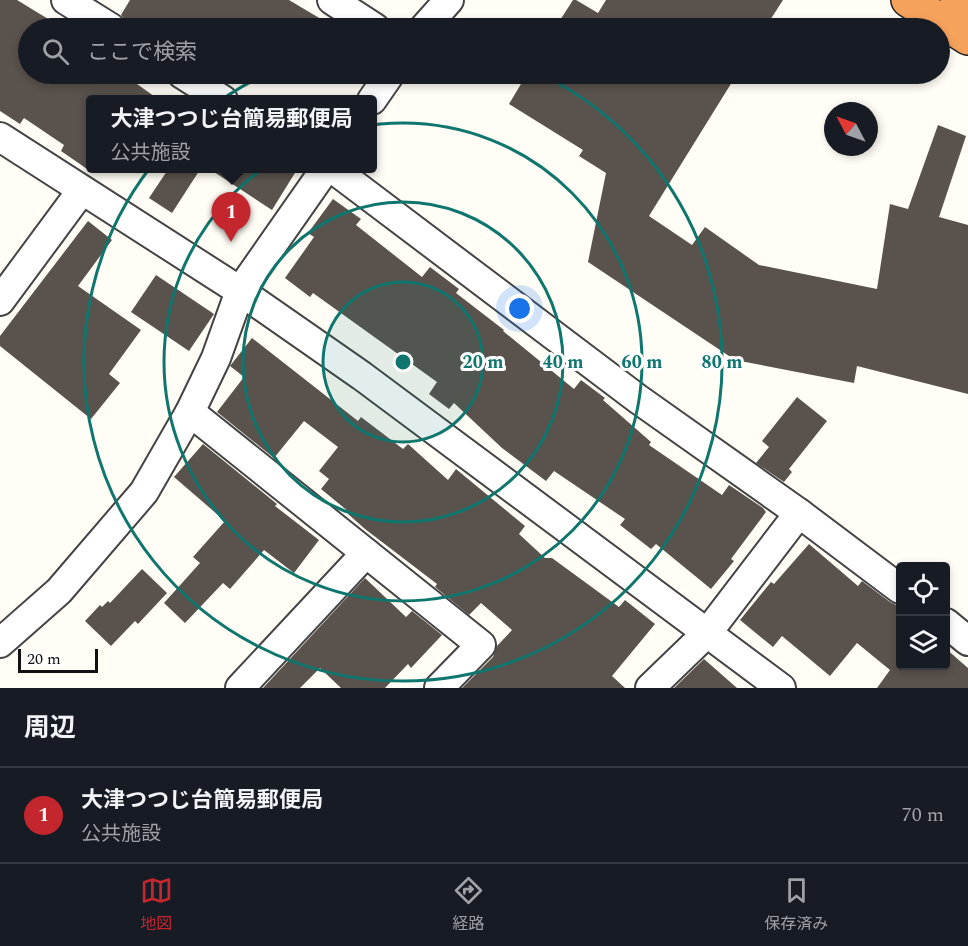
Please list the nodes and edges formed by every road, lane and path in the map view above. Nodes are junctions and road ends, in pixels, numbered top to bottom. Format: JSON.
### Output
{"nodes":[{"id":1,"x":66,"y":0,"type":"edge"},
{"id":2,"x":332,"y":0,"type":"edge"},
{"id":3,"x":449,"y":0,"type":"edge"},
{"id":4,"x":908,"y":0,"type":"edge"},
{"id":5,"x":957,"y":0,"type":"edge"},
{"id":6,"x":968,"y":7,"type":"edge"},
{"id":7,"x":95,"y":18,"type":"edge"},
{"id":8,"x":360,"y":18,"type":"edge"},
{"id":9,"x":433,"y":18,"type":"edge"},
{"id":10,"x":936,"y":18,"type":"edge"},
{"id":11,"x":950,"y":27,"type":"edge"},
{"id":12,"x":968,"y":38,"type":"edge"},
{"id":13,"x":199,"y":84,"type":"edge"},
{"id":14,"x":217,"y":95,"type":"edge"},
{"id":15,"x":0,"y":136,"type":"edge"},
{"id":16,"x":323,"y":173,"type":"edge"},
{"id":17,"x":339,"y":173,"type":"edge"},
{"id":18,"x":82,"y":190,"type":"junction"},
{"id":19,"x":240,"y":291,"type":"junction"},
{"id":20,"x":0,"y":301,"type":"edge"},
{"id":21,"x":190,"y":412,"type":"junction"},
{"id":22,"x":799,"y":513,"type":"junction"},
{"id":23,"x":366,"y":553,"type":"junction"},
{"id":24,"x":896,"y":586,"type":"edge"},
{"id":25,"x":950,"y":627,"type":"edge"},
{"id":26,"x":708,"y":632,"type":"junction"},
{"id":27,"x":968,"y":641,"type":"edge"},
{"id":28,"x":0,"y":643,"type":"edge"},
{"id":29,"x":240,"y":688,"type":"edge"},
{"id":30,"x":440,"y":688,"type":"edge"},
{"id":31,"x":650,"y":688,"type":"edge"},
{"id":32,"x":781,"y":688,"type":"edge"}],
"edges":[{"from":1,"to":7,"type":"street"},
{"from":2,"to":8,"type":"street"},
{"from":3,"to":9,"type":"street"},
{"from":4,"to":10,"type":"highway"},
{"from":5,"to":6,"type":"highway"},
{"from":11,"to":12,"type":"highway"},
{"from":13,"to":14,"type":"street"},
{"from":15,"to":18,"type":"street"},
{"from":16,"to":19,"type":"street"},
{"from":17,"to":22,"type":"street"},
{"from":18,"to":19,"type":"street"},
{"from":18,"to":20,"type":"street"},
{"from":19,"to":21,"type":"street"},
{"from":19,"to":26,"type":"street"},
{"from":21,"to":23,"type":"street"},
{"from":21,"to":28,"type":"street"},
{"from":22,"to":24,"type":"street"},
{"from":22,"to":26,"type":"street"},
{"from":23,"to":29,"type":"street"},
{"from":23,"to":30,"type":"street"},
{"from":25,"to":27,"type":"street"},
{"from":26,"to":31,"type":"street"},
{"from":26,"to":32,"type":"street"}]}
